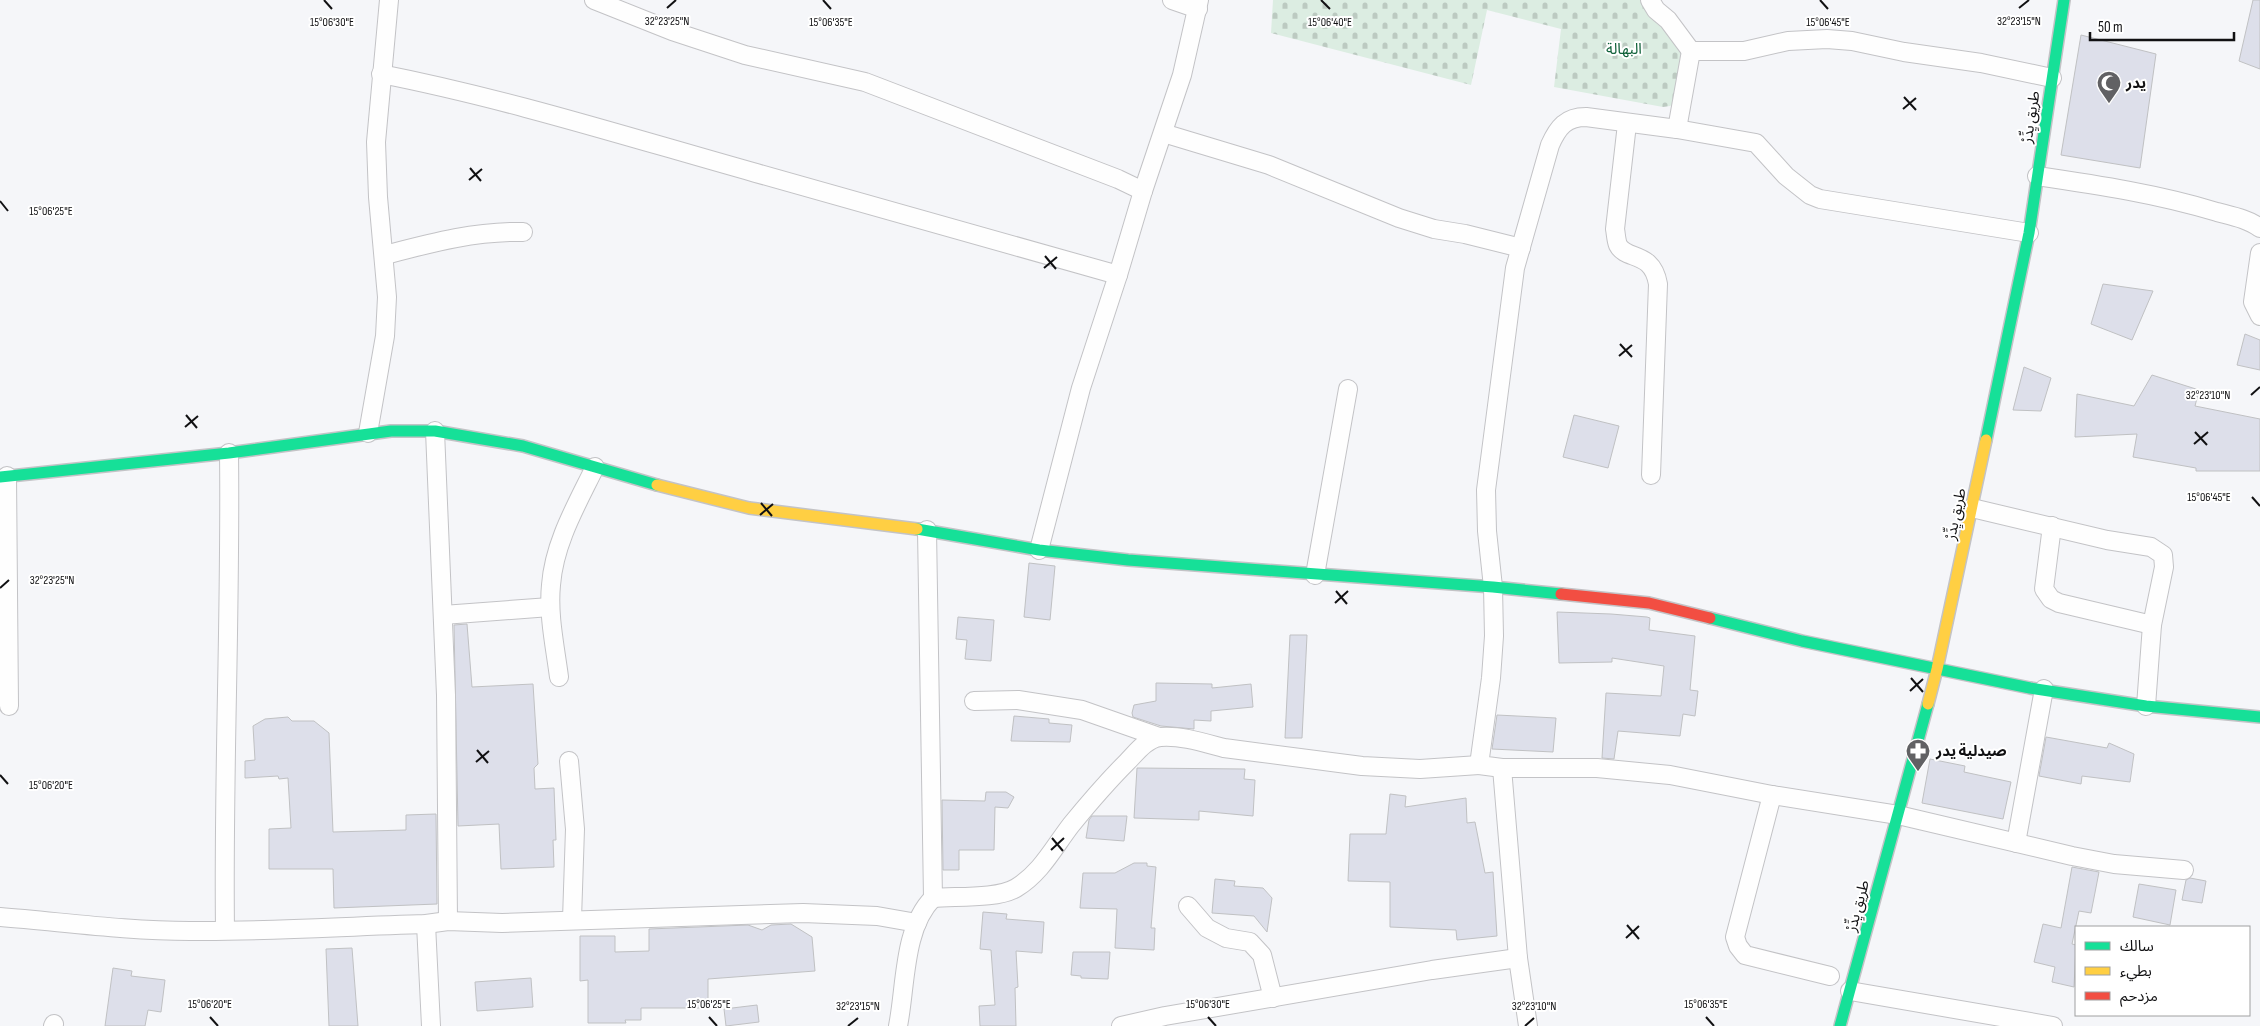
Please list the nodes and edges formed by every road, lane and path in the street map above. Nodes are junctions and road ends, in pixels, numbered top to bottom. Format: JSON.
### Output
{"nodes":[{"id":1,"x":389,"y":0,"type":"edge"},
{"id":2,"x":594,"y":0,"type":"edge"},
{"id":3,"x":1172,"y":0,"type":"edge"},
{"id":4,"x":1650,"y":0,"type":"edge"},
{"id":5,"x":2064,"y":0,"type":"edge"},
{"id":6,"x":1198,"y":4,"type":"edge"},
{"id":7,"x":1691,"y":51,"type":"junction"},
{"id":8,"x":381,"y":74,"type":"junction"},
{"id":9,"x":2052,"y":78,"type":"junction"},
{"id":10,"x":1627,"y":124,"type":"junction"},
{"id":11,"x":1677,"y":129,"type":"junction"},
{"id":12,"x":1163,"y":133,"type":"junction"},
{"id":13,"x":2037,"y":176,"type":"junction"},
{"id":14,"x":1143,"y":190,"type":"junction"},
{"id":15,"x":2260,"y":228,"type":"edge"},
{"id":16,"x":523,"y":232,"type":"dead end"},
{"id":17,"x":2029,"y":233,"type":"junction"},
{"id":18,"x":1521,"y":248,"type":"junction"},
{"id":19,"x":2260,"y":253,"type":"edge"},
{"id":20,"x":384,"y":255,"type":"junction"},
{"id":21,"x":1118,"y":275,"type":"junction"},
{"id":22,"x":2260,"y":316,"type":"edge"},
{"id":23,"x":1348,"y":389,"type":"dead end"},
{"id":24,"x":435,"y":431,"type":"junction"},
{"id":25,"x":368,"y":434,"type":"junction"},
{"id":26,"x":229,"y":453,"type":"junction"},
{"id":27,"x":594,"y":467,"type":"junction"},
{"id":28,"x":1651,"y":475,"type":"dead end"},
{"id":29,"x":4,"y":477,"type":"edge"},
{"id":30,"x":1972,"y":508,"type":"junction"},
{"id":31,"x":2052,"y":526,"type":"junction"},
{"id":32,"x":927,"y":530,"type":"junction"},
{"id":33,"x":1039,"y":550,"type":"junction"},
{"id":34,"x":1315,"y":575,"type":"junction"},
{"id":35,"x":1493,"y":586,"type":"junction"},
{"id":36,"x":550,"y":606,"type":"junction"},
{"id":37,"x":443,"y":615,"type":"junction"},
{"id":38,"x":2152,"y":625,"type":"junction"},
{"id":39,"x":1937,"y":669,"type":"junction"},
{"id":40,"x":559,"y":676,"type":"dead end"},
{"id":41,"x":2044,"y":689,"type":"junction"},
{"id":42,"x":974,"y":702,"type":"dead end"},
{"id":43,"x":9,"y":706,"type":"dead end"},
{"id":44,"x":2146,"y":706,"type":"junction"},
{"id":45,"x":2260,"y":717,"type":"edge"},
{"id":46,"x":1159,"y":737,"type":"junction"},
{"id":47,"x":569,"y":761,"type":"dead end"},
{"id":48,"x":1479,"y":765,"type":"junction"},
{"id":49,"x":1502,"y":768,"type":"junction"},
{"id":50,"x":1772,"y":795,"type":"junction"},
{"id":51,"x":1898,"y":814,"type":"junction"},
{"id":52,"x":2016,"y":843,"type":"junction"},
{"id":53,"x":2184,"y":870,"type":"dead end"},
{"id":54,"x":933,"y":898,"type":"junction"},
{"id":55,"x":1188,"y":906,"type":"dead end"},
{"id":56,"x":0,"y":917,"type":"edge"},
{"id":57,"x":572,"y":919,"type":"junction"},
{"id":58,"x":448,"y":921,"type":"junction"},
{"id":59,"x":917,"y":923,"type":"junction"},
{"id":60,"x":426,"y":924,"type":"junction"},
{"id":61,"x":225,"y":930,"type":"junction"},
{"id":62,"x":1518,"y":958,"type":"junction"},
{"id":63,"x":1830,"y":976,"type":"dead end"},
{"id":64,"x":1850,"y":991,"type":"junction"},
{"id":65,"x":1273,"y":998,"type":"junction"},
{"id":66,"x":431,"y":1026,"type":"edge"},
{"id":67,"x":898,"y":1026,"type":"edge"},
{"id":68,"x":1121,"y":1026,"type":"edge"},
{"id":69,"x":1528,"y":1026,"type":"edge"},
{"id":70,"x":1840,"y":1026,"type":"edge"},
{"id":71,"x":2053,"y":1026,"type":"edge"}],
"edges":[{"from":1,"to":8,"type":"street"},
{"from":2,"to":14,"type":"street"},
{"from":3,"to":6,"type":"street"},
{"from":4,"to":7,"type":"street"},
{"from":5,"to":9,"type":"street","name":"طريق يِدِّرْ"},
{"from":6,"to":12,"type":"street"},
{"from":7,"to":9,"type":"street"},
{"from":7,"to":11,"type":"street"},
{"from":8,"to":20,"type":"street"},
{"from":8,"to":21,"type":"street"},
{"from":9,"to":13,"type":"street","name":"طريق يِدِّرْ"},
{"from":10,"to":11,"type":"street"},
{"from":10,"to":18,"type":"street"},
{"from":10,"to":28,"type":"street"},
{"from":11,"to":17,"type":"street"},
{"from":12,"to":14,"type":"street"},
{"from":12,"to":18,"type":"street"},
{"from":13,"to":15,"type":"street"},
{"from":13,"to":17,"type":"street","name":"طريق يِدِّرْ"},
{"from":14,"to":21,"type":"street"},
{"from":16,"to":20,"type":"street"},
{"from":17,"to":30,"type":"street","name":"طريق يِدِّرْ"},
{"from":18,"to":35,"type":"street"},
{"from":19,"to":22,"type":"street"},
{"from":20,"to":25,"type":"street"},
{"from":21,"to":33,"type":"street"},
{"from":23,"to":34,"type":"street"},
{"from":24,"to":25,"type":"street"},
{"from":24,"to":27,"type":"street"},
{"from":24,"to":37,"type":"street"},
{"from":25,"to":26,"type":"street"},
{"from":26,"to":29,"type":"street"},
{"from":26,"to":61,"type":"street"},
{"from":27,"to":32,"type":"street"},
{"from":27,"to":36,"type":"street"},
{"from":29,"to":43,"type":"street"},
{"from":30,"to":31,"type":"street"},
{"from":30,"to":39,"type":"street","name":"طريق يِدِّرْ"},
{"from":31,"to":38,"type":"street"},
{"from":31,"to":38,"type":"street"},
{"from":32,"to":33,"type":"street"},
{"from":32,"to":54,"type":"street"},
{"from":33,"to":34,"type":"street"},
{"from":34,"to":35,"type":"street"},
{"from":35,"to":39,"type":"street"},
{"from":35,"to":48,"type":"street"},
{"from":36,"to":37,"type":"street"},
{"from":36,"to":40,"type":"street"},
{"from":37,"to":58,"type":"street"},
{"from":38,"to":44,"type":"street"},
{"from":39,"to":41,"type":"street"},
{"from":39,"to":51,"type":"street","name":"طريق يِدِّرْ"},
{"from":41,"to":44,"type":"street"},
{"from":41,"to":52,"type":"street"},
{"from":42,"to":46,"type":"street"},
{"from":44,"to":45,"type":"street"},
{"from":46,"to":48,"type":"street"},
{"from":46,"to":54,"type":"street"},
{"from":47,"to":57,"type":"street"},
{"from":48,"to":49,"type":"street"},
{"from":49,"to":50,"type":"street"},
{"from":49,"to":62,"type":"street"},
{"from":50,"to":51,"type":"street"},
{"from":50,"to":63,"type":"street"},
{"from":51,"to":52,"type":"street"},
{"from":51,"to":64,"type":"street","name":"طريق يِدِّرْ"},
{"from":52,"to":53,"type":"street"},
{"from":54,"to":59,"type":"street"},
{"from":55,"to":65,"type":"street"},
{"from":56,"to":61,"type":"street"},
{"from":57,"to":58,"type":"street"},
{"from":57,"to":59,"type":"street"},
{"from":58,"to":60,"type":"street"},
{"from":59,"to":67,"type":"street"},
{"from":60,"to":61,"type":"street"},
{"from":60,"to":66,"type":"street"},
{"from":62,"to":65,"type":"street"},
{"from":62,"to":69,"type":"street"},
{"from":64,"to":70,"type":"street","name":"طريق يِدِّرْ"},
{"from":64,"to":71,"type":"street"},
{"from":65,"to":68,"type":"street"}]}
